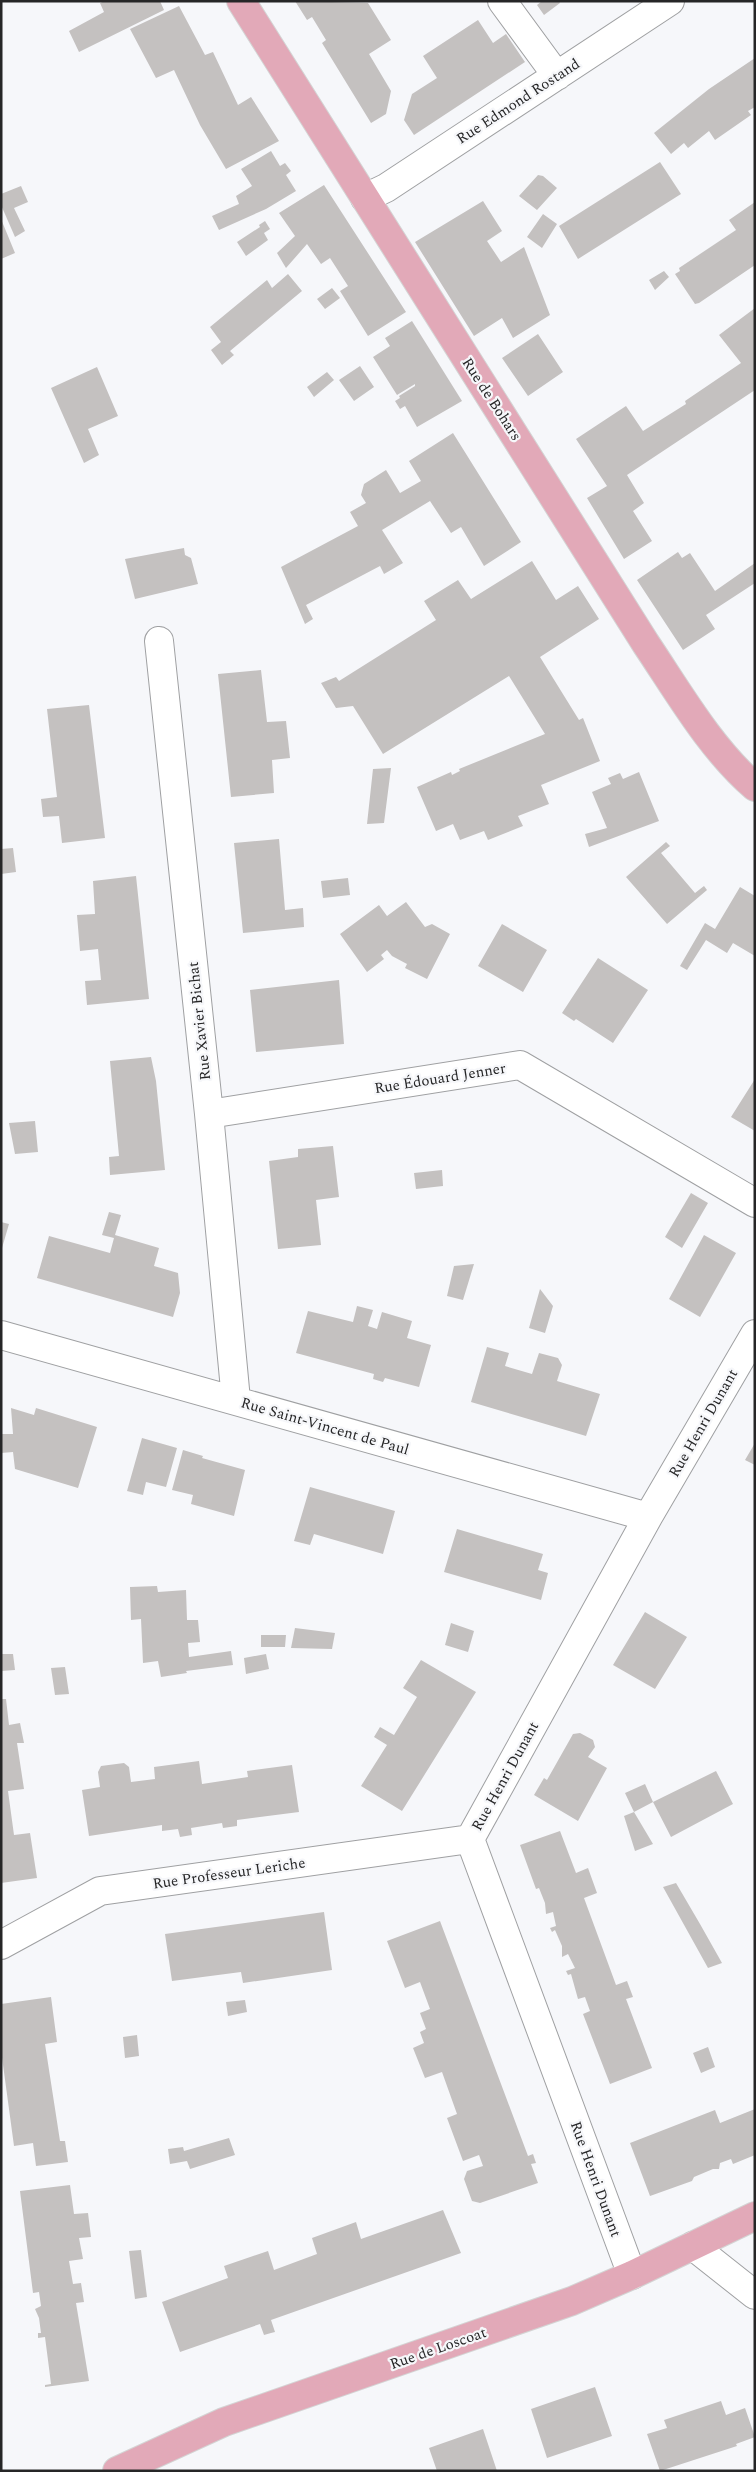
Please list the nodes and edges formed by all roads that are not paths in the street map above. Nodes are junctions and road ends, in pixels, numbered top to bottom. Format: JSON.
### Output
{"nodes":[{"id":1,"x":241,"y":1,"type":"edge"},
{"id":2,"x":502,"y":1,"type":"edge"},
{"id":3,"x":670,"y":1,"type":"edge"},
{"id":4,"x":557,"y":76,"type":"junction"},
{"id":5,"x":365,"y":198,"type":"junction"},
{"id":6,"x":159,"y":641,"type":"dead end"},
{"id":7,"x":755,"y":787,"type":"edge"},
{"id":8,"x":209,"y":1114,"type":"junction"},
{"id":9,"x":755,"y":1203,"type":"edge"},
{"id":10,"x":755,"y":1334,"type":"edge"},
{"id":11,"x":1,"y":1336,"type":"edge"},
{"id":12,"x":236,"y":1400,"type":"junction"},
{"id":13,"x":648,"y":1517,"type":"junction"},
{"id":14,"x":470,"y":1839,"type":"junction"},
{"id":15,"x":1,"y":1945,"type":"edge"},
{"id":16,"x":755,"y":2216,"type":"edge"},
{"id":17,"x":693,"y":2246,"type":"junction"},
{"id":18,"x":632,"y":2275,"type":"junction"},
{"id":19,"x":755,"y":2296,"type":"edge"},
{"id":20,"x":117,"y":2471,"type":"edge"}],
"edges":[{"from":1,"to":5,"type":"main road","name":"Rue de Bohars"},
{"from":2,"to":4,"type":"street"},
{"from":3,"to":4,"type":"street","name":"Rue Edmond Rostand"},
{"from":4,"to":5,"type":"street","name":"Rue Edmond Rostand"},
{"from":5,"to":7,"type":"main road","name":"Rue de Bohars"},
{"from":6,"to":8,"type":"street","name":"Rue Xavier Bichat"},
{"from":8,"to":9,"type":"street","name":"Rue Édouard Jenner"},
{"from":8,"to":12,"type":"street","name":"Rue Xavier Bichat"},
{"from":10,"to":13,"type":"street","name":"Rue Henri Dunant"},
{"from":11,"to":12,"type":"street","name":"Rue Saint-Vincent de Paul"},
{"from":12,"to":13,"type":"street","name":"Rue Saint-Vincent de Paul"},
{"from":13,"to":14,"type":"street","name":"Rue Henri Dunant"},
{"from":14,"to":15,"type":"street","name":"Rue Professeur Leriche"},
{"from":14,"to":18,"type":"street","name":"Rue Henri Dunant"},
{"from":16,"to":17,"type":"main road","name":"Rue de Loscoat"},
{"from":17,"to":18,"type":"main road","name":"Rue de Loscoat"},
{"from":17,"to":19,"type":"street"},
{"from":18,"to":20,"type":"main road","name":"Rue de Loscoat"}]}
